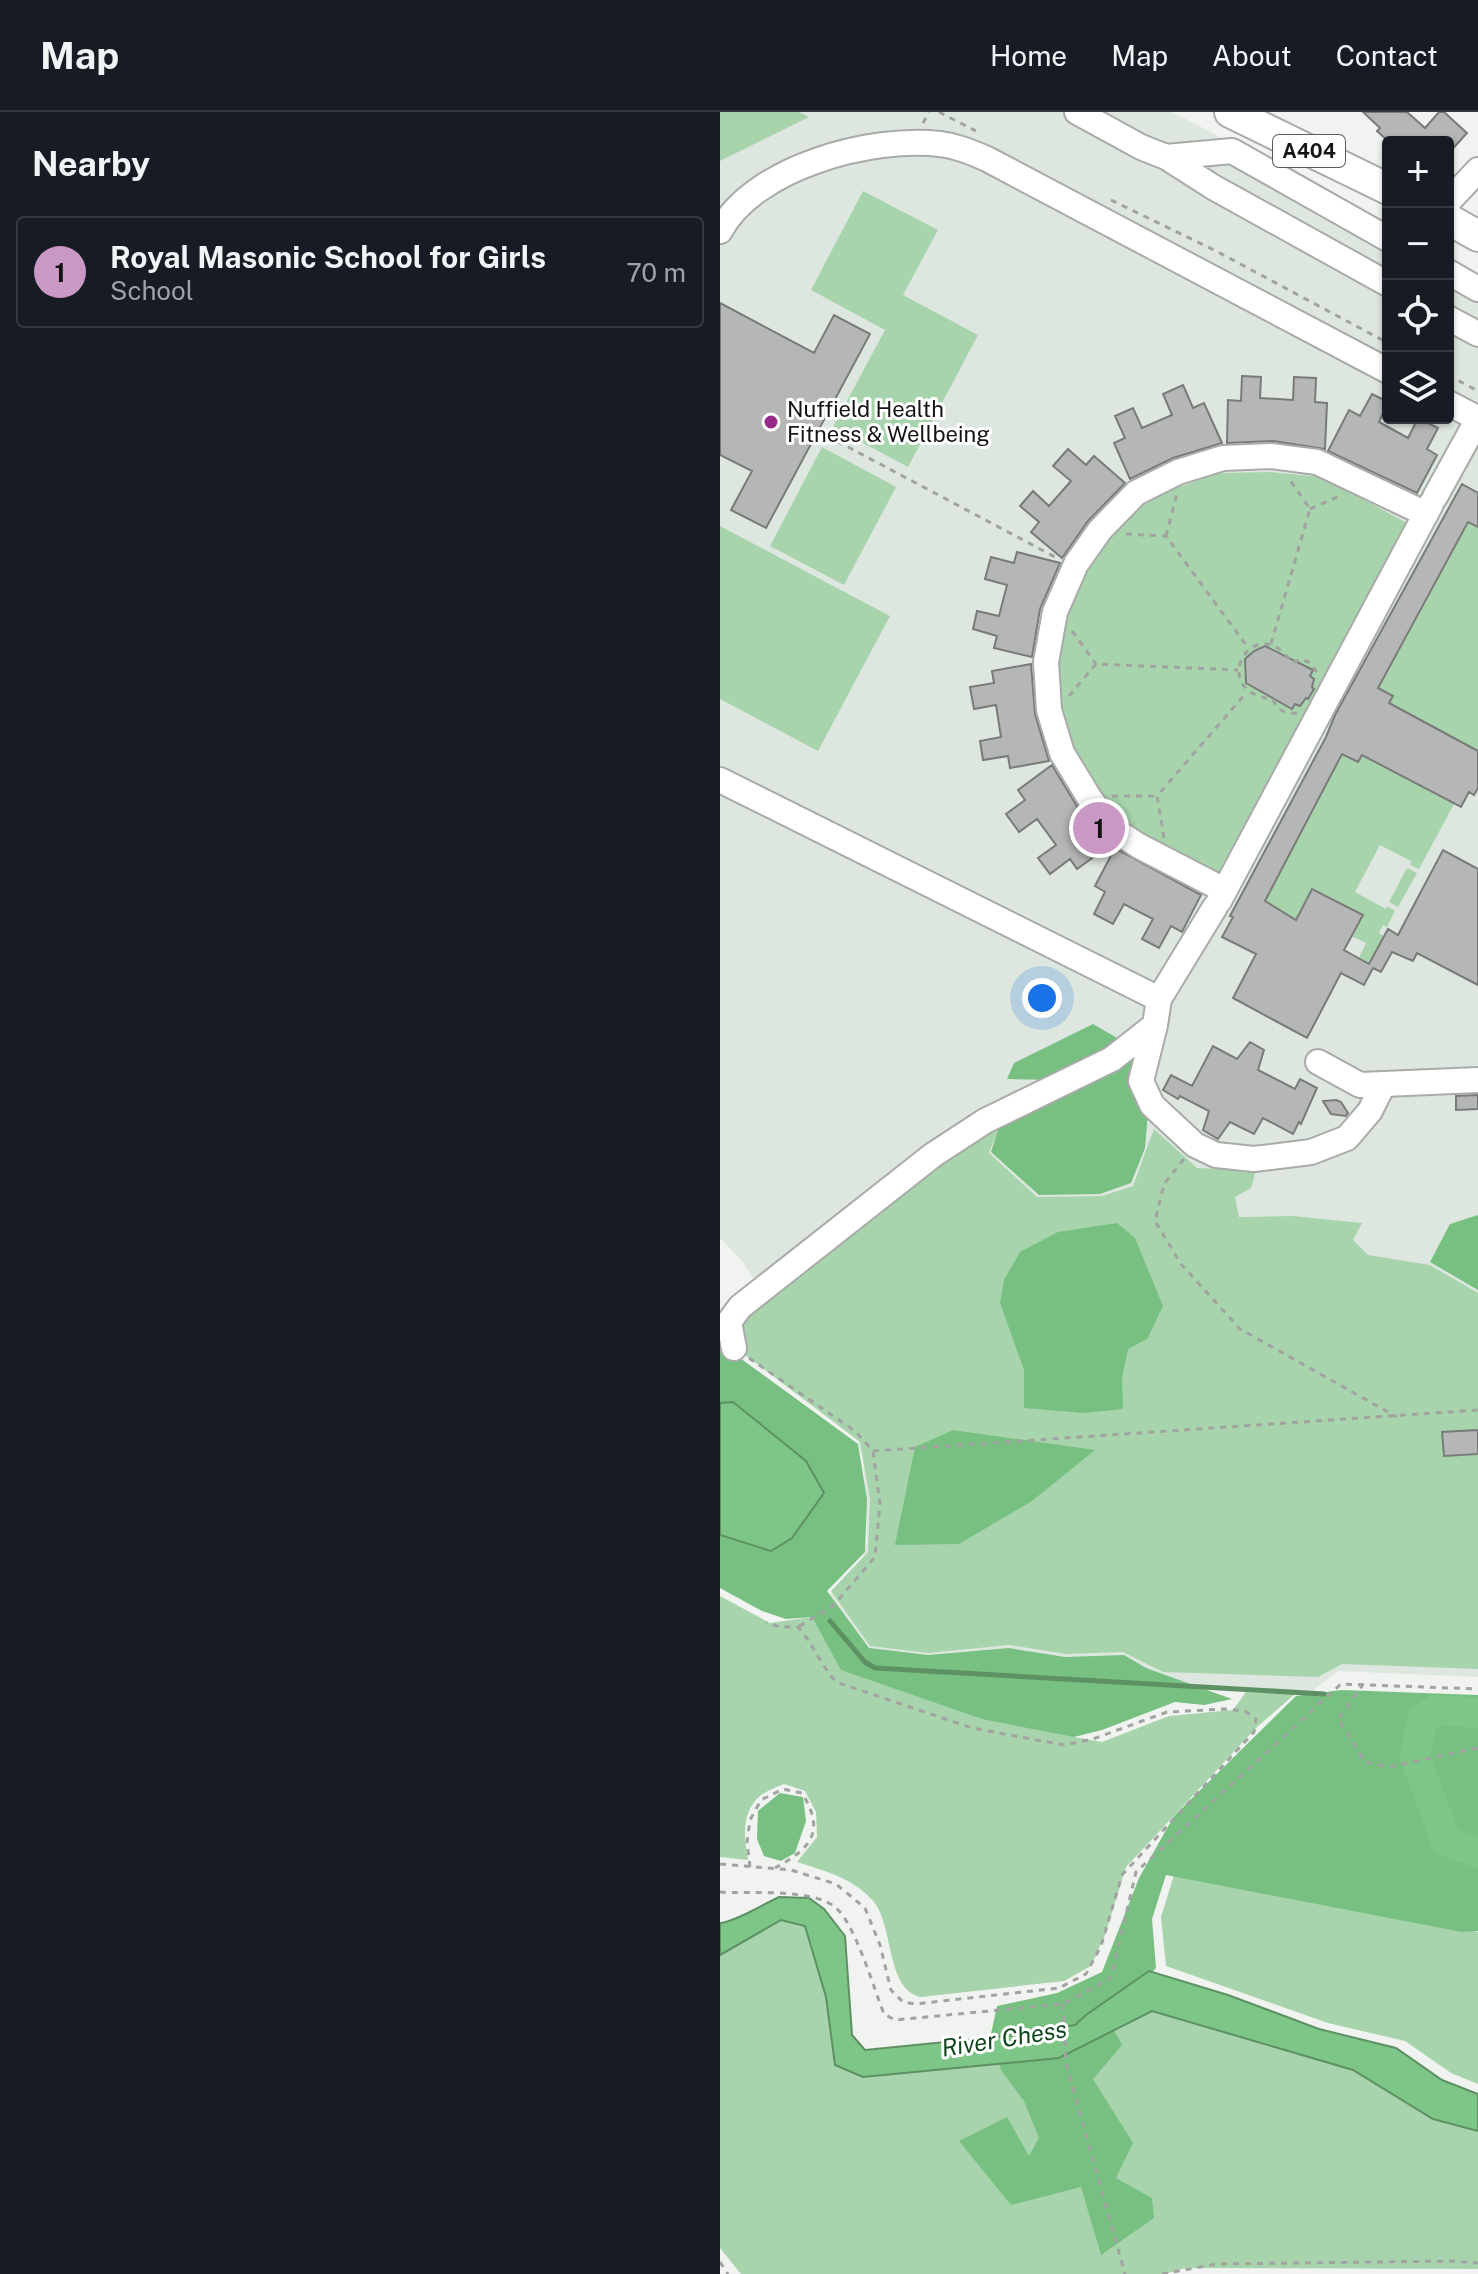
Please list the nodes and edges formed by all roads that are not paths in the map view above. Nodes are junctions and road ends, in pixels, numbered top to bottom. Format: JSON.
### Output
{"nodes":[{"id":1,"x":1077,"y":112,"type":"edge"},
{"id":2,"x":1230,"y":112,"type":"edge"},
{"id":3,"x":1166,"y":157,"type":"junction"},
{"id":4,"x":1478,"y":170,"type":"edge"},
{"id":5,"x":1382,"y":186,"type":"edge"},
{"id":6,"x":1454,"y":196,"type":"edge"},
{"id":7,"x":1454,"y":222,"type":"edge"},
{"id":8,"x":720,"y":231,"type":"edge"},
{"id":9,"x":1382,"y":236,"type":"edge"},
{"id":10,"x":1478,"y":236,"type":"edge"},
{"id":11,"x":1454,"y":275,"type":"edge"},
{"id":12,"x":1382,"y":281,"type":"edge"},
{"id":13,"x":1478,"y":289,"type":"edge"},
{"id":14,"x":1454,"y":321,"type":"edge"},
{"id":15,"x":1478,"y":334,"type":"edge"},
{"id":16,"x":1382,"y":368,"type":"edge"},
{"id":17,"x":1454,"y":406,"type":"edge"},
{"id":18,"x":1478,"y":418,"type":"edge"},
{"id":19,"x":1431,"y":505,"type":"junction"},
{"id":20,"x":720,"y":780,"type":"edge"},
{"id":21,"x":1219,"y":899,"type":"junction"},
{"id":22,"x":1159,"y":999,"type":"junction"},
{"id":23,"x":1155,"y":1025,"type":"junction"},
{"id":24,"x":1318,"y":1062,"type":"dead end"},
{"id":25,"x":1478,"y":1080,"type":"edge"},
{"id":26,"x":1383,"y":1085,"type":"junction"},
{"id":27,"x":734,"y":1348,"type":"road end"}],
"edges":[{"from":1,"to":3,"type":"street"},
{"from":2,"to":5,"type":"main road","number":"A404"},
{"from":3,"to":9,"type":"street"},
{"from":3,"to":12,"type":"street"},
{"from":4,"to":6,"type":"street"},
{"from":7,"to":10,"type":"main road"},
{"from":8,"to":16,"type":"street"},
{"from":11,"to":13,"type":"street"},
{"from":14,"to":15,"type":"street"},
{"from":17,"to":18,"type":"street"},
{"from":18,"to":19,"type":"street"},
{"from":19,"to":21,"type":"street"},
{"from":19,"to":21,"type":"street"},
{"from":20,"to":22,"type":"street"},
{"from":21,"to":22,"type":"street"},
{"from":22,"to":23,"type":"street"},
{"from":23,"to":26,"type":"street"},
{"from":23,"to":27,"type":"street"},
{"from":24,"to":26,"type":"street"},
{"from":25,"to":26,"type":"street"}]}
